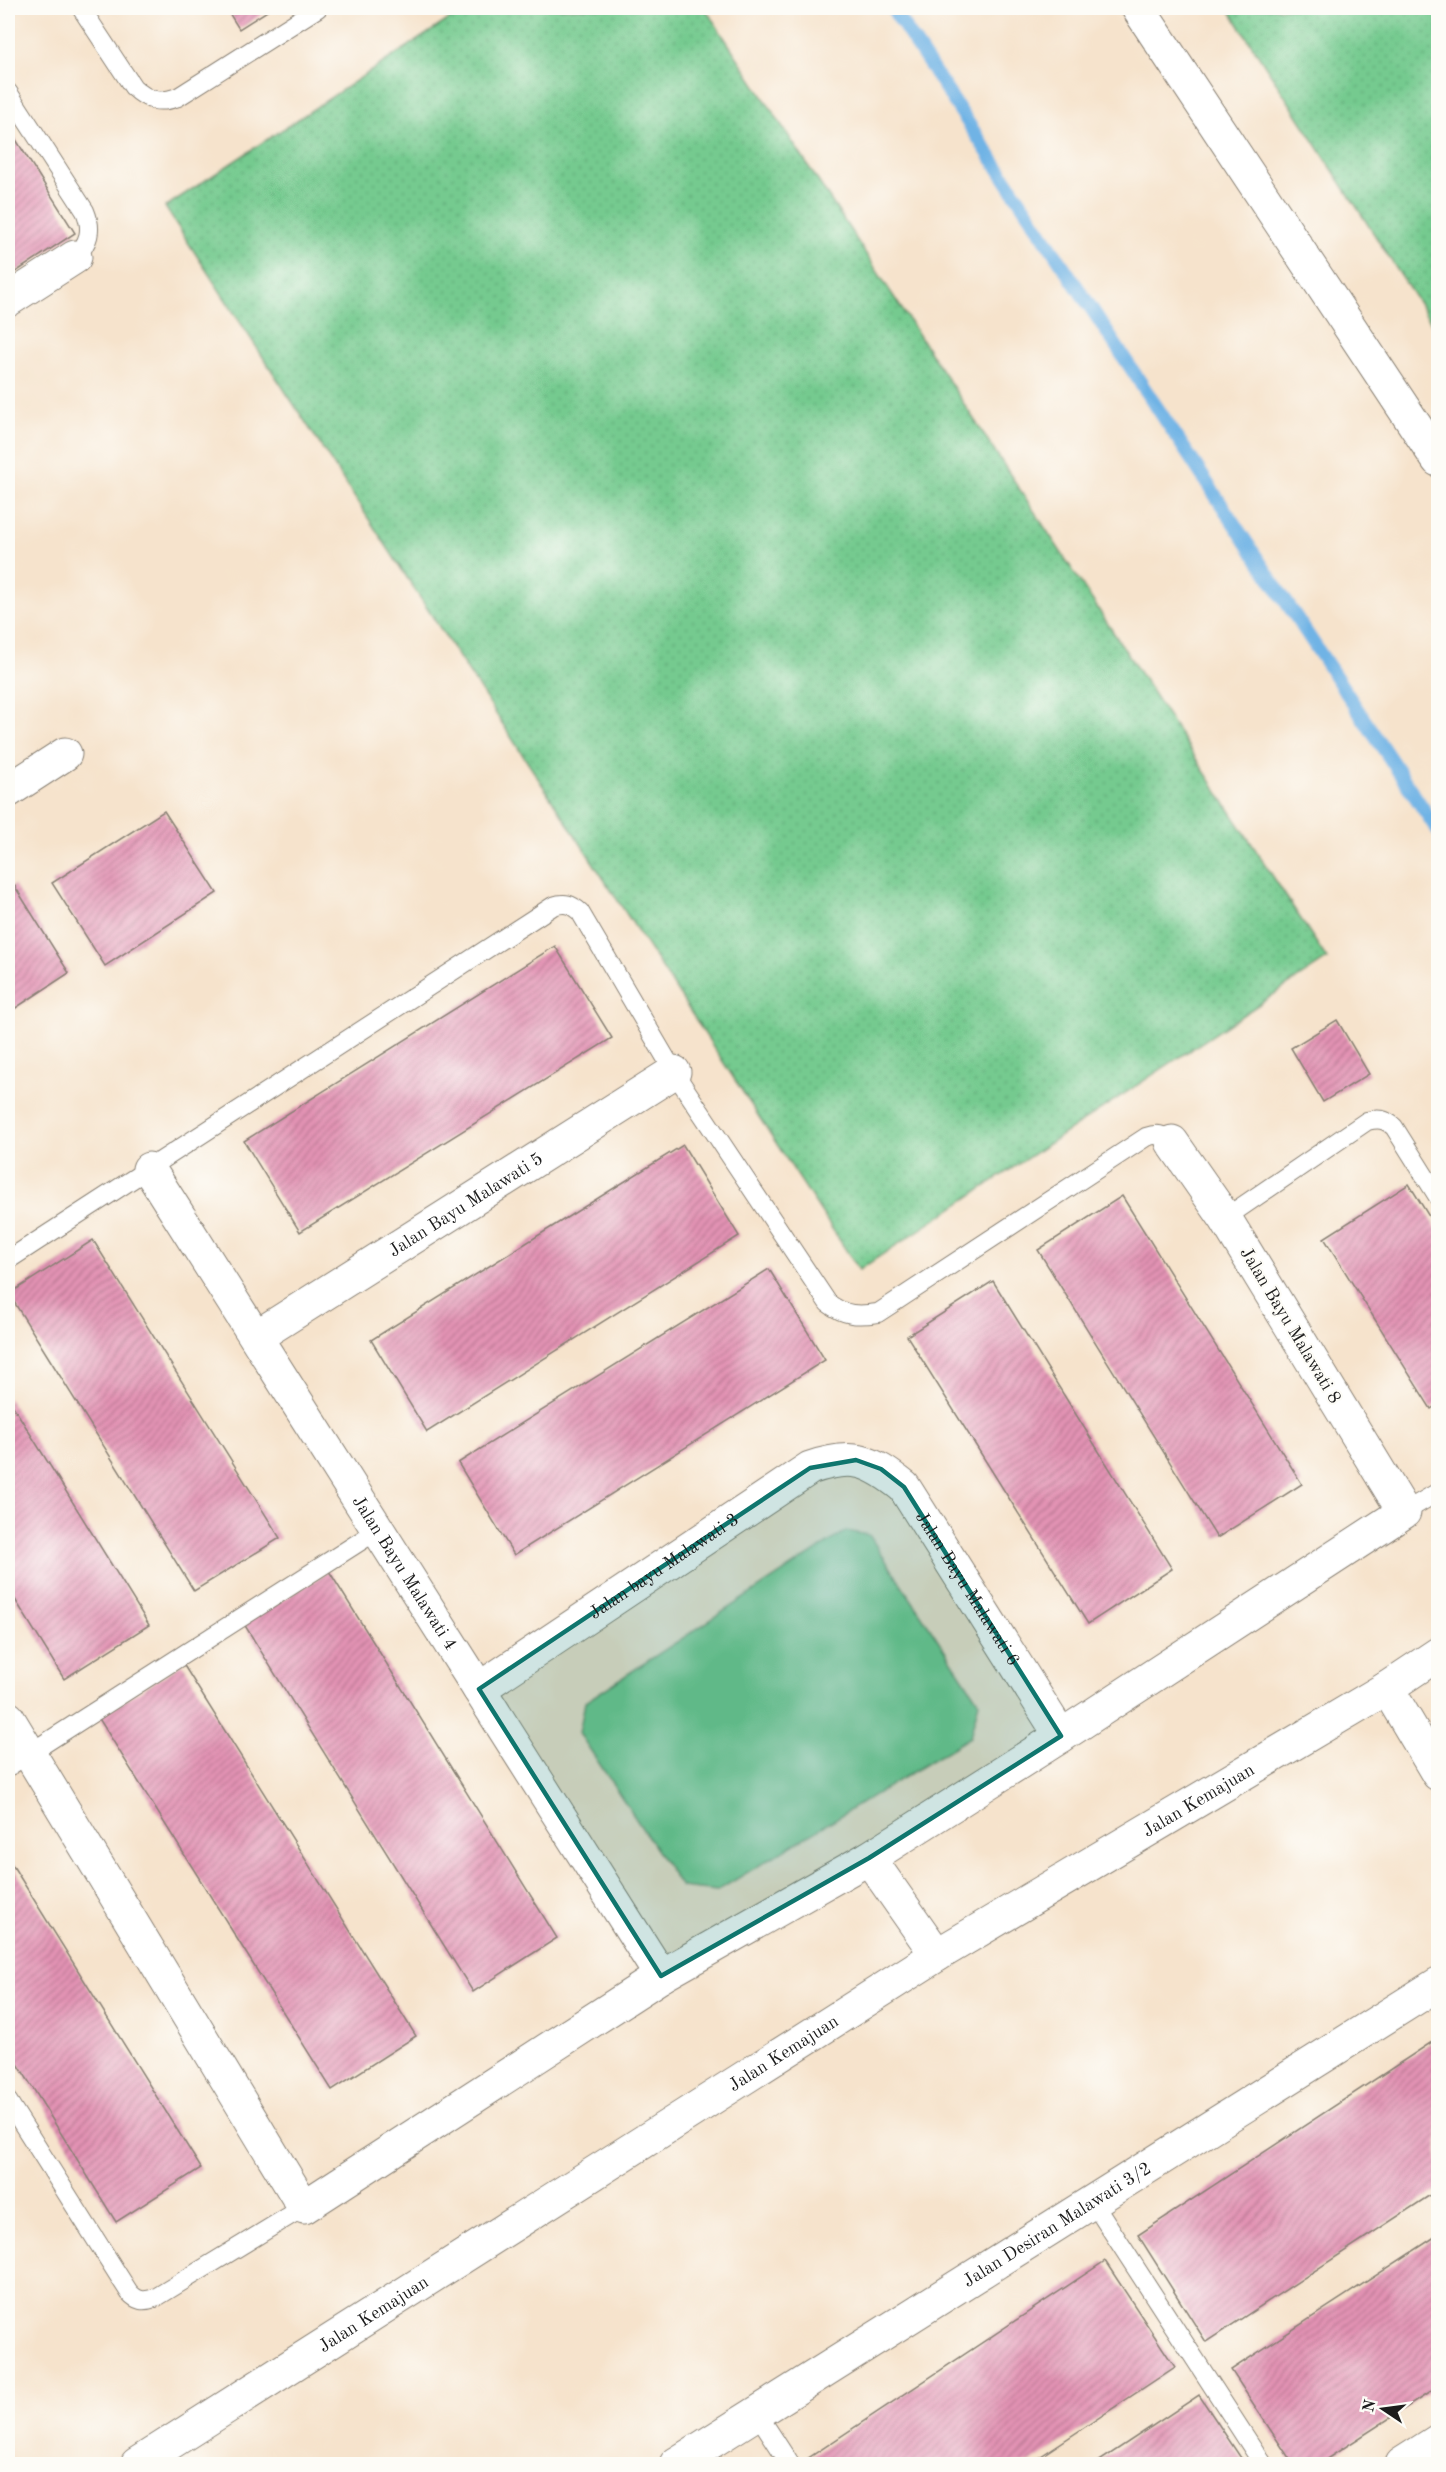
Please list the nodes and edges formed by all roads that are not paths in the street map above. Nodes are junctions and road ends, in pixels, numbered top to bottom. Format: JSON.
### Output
{"nodes":[{"id":1,"x":81,"y":8,"type":"edge"},
{"id":2,"x":318,"y":8,"type":"edge"},
{"id":3,"x":1138,"y":8,"type":"edge"},
{"id":4,"x":8,"y":92,"type":"edge"},
{"id":5,"x":75,"y":257,"type":"joint"},
{"id":6,"x":8,"y":300,"type":"edge"},
{"id":7,"x":1438,"y":460,"type":"edge"},
{"id":8,"x":65,"y":754,"type":"dead end"},
{"id":9,"x":8,"y":791,"type":"edge"},
{"id":10,"x":674,"y":1072,"type":"junction"},
{"id":11,"x":1172,"y":1142,"type":"joint"},
{"id":12,"x":149,"y":1169,"type":"junction"},
{"id":13,"x":1438,"y":1197,"type":"edge"},
{"id":14,"x":1225,"y":1218,"type":"junction"},
{"id":15,"x":8,"y":1260,"type":"edge"},
{"id":16,"x":256,"y":1337,"type":"junction"},
{"id":17,"x":856,"y":1460,"type":"joint"},
{"id":18,"x":1438,"y":1492,"type":"edge"},
{"id":19,"x":1404,"y":1512,"type":"junction"},
{"id":20,"x":378,"y":1530,"type":"junction"},
{"id":21,"x":1438,"y":1654,"type":"edge"},
{"id":22,"x":1387,"y":1688,"type":"junction"},
{"id":23,"x":479,"y":1689,"type":"junction"},
{"id":24,"x":8,"y":1718,"type":"edge"},
{"id":25,"x":1061,"y":1736,"type":"junction"},
{"id":26,"x":18,"y":1760,"type":"edge"},
{"id":27,"x":1438,"y":1774,"type":"edge"},
{"id":28,"x":869,"y":1858,"type":"junction"},
{"id":29,"x":937,"y":1955,"type":"junction"},
{"id":30,"x":661,"y":1976,"type":"junction"},
{"id":31,"x":1438,"y":1984,"type":"edge"},
{"id":32,"x":8,"y":2101,"type":"edge"},
{"id":33,"x":1093,"y":2202,"type":"junction"},
{"id":34,"x":304,"y":2207,"type":"junction"},
{"id":35,"x":757,"y":2413,"type":"junction"},
{"id":36,"x":1438,"y":2441,"type":"edge"},
{"id":37,"x":137,"y":2464,"type":"edge"},
{"id":38,"x":676,"y":2464,"type":"edge"},
{"id":39,"x":790,"y":2464,"type":"edge"},
{"id":40,"x":1263,"y":2464,"type":"edge"},
{"id":41,"x":1402,"y":2464,"type":"edge"}],
"edges":[{"from":1,"to":2,"type":"lane"},
{"from":3,"to":7,"type":"street"},
{"from":4,"to":5,"type":"lane"},
{"from":5,"to":6,"type":"street"},
{"from":8,"to":9,"type":"street"},
{"from":10,"to":11,"type":"lane"},
{"from":10,"to":12,"type":"lane"},
{"from":10,"to":16,"type":"street","name":"Jalan Bayu Malawati 5"},
{"from":11,"to":14,"type":"street","name":"Jalan Bayu Malawati 8"},
{"from":12,"to":15,"type":"lane"},
{"from":12,"to":16,"type":"street","name":"Jalan Bayu Malawati 4"},
{"from":13,"to":14,"type":"lane"},
{"from":14,"to":19,"type":"street","name":"Jalan Bayu Malawati 8"},
{"from":16,"to":20,"type":"street","name":"Jalan Bayu Malawati 4"},
{"from":17,"to":23,"type":"street","name":"Jalan bayu Malawati 3"},
{"from":17,"to":25,"type":"street","name":"Jalan Bayu Malawati 6"},
{"from":18,"to":19,"type":"lane"},
{"from":19,"to":25,"type":"street"},
{"from":20,"to":23,"type":"street","name":"Jalan Bayu Malawati 4"},
{"from":20,"to":26,"type":"lane"},
{"from":21,"to":22,"type":"street","name":"Jalan Kemajuan"},
{"from":22,"to":27,"type":"street"},
{"from":22,"to":29,"type":"street","name":"Jalan Kemajuan"},
{"from":23,"to":30,"type":"street","name":"Jalan Bayu Malawati 4"},
{"from":24,"to":26,"type":"street"},
{"from":25,"to":28,"type":"street"},
{"from":26,"to":34,"type":"street"},
{"from":28,"to":29,"type":"street"},
{"from":28,"to":30,"type":"street"},
{"from":29,"to":37,"type":"street","name":"Jalan Kemajuan"},
{"from":30,"to":34,"type":"street"},
{"from":31,"to":33,"type":"street","name":"Jalan Desiran Malawati 3/2"},
{"from":32,"to":34,"type":"lane"},
{"from":33,"to":35,"type":"street","name":"Jalan Desiran Malawati 3/2"},
{"from":33,"to":40,"type":"lane"},
{"from":35,"to":38,"type":"street","name":"Jalan Desiran Malawati 3/2"},
{"from":35,"to":39,"type":"lane"},
{"from":36,"to":41,"type":"street"}]}
